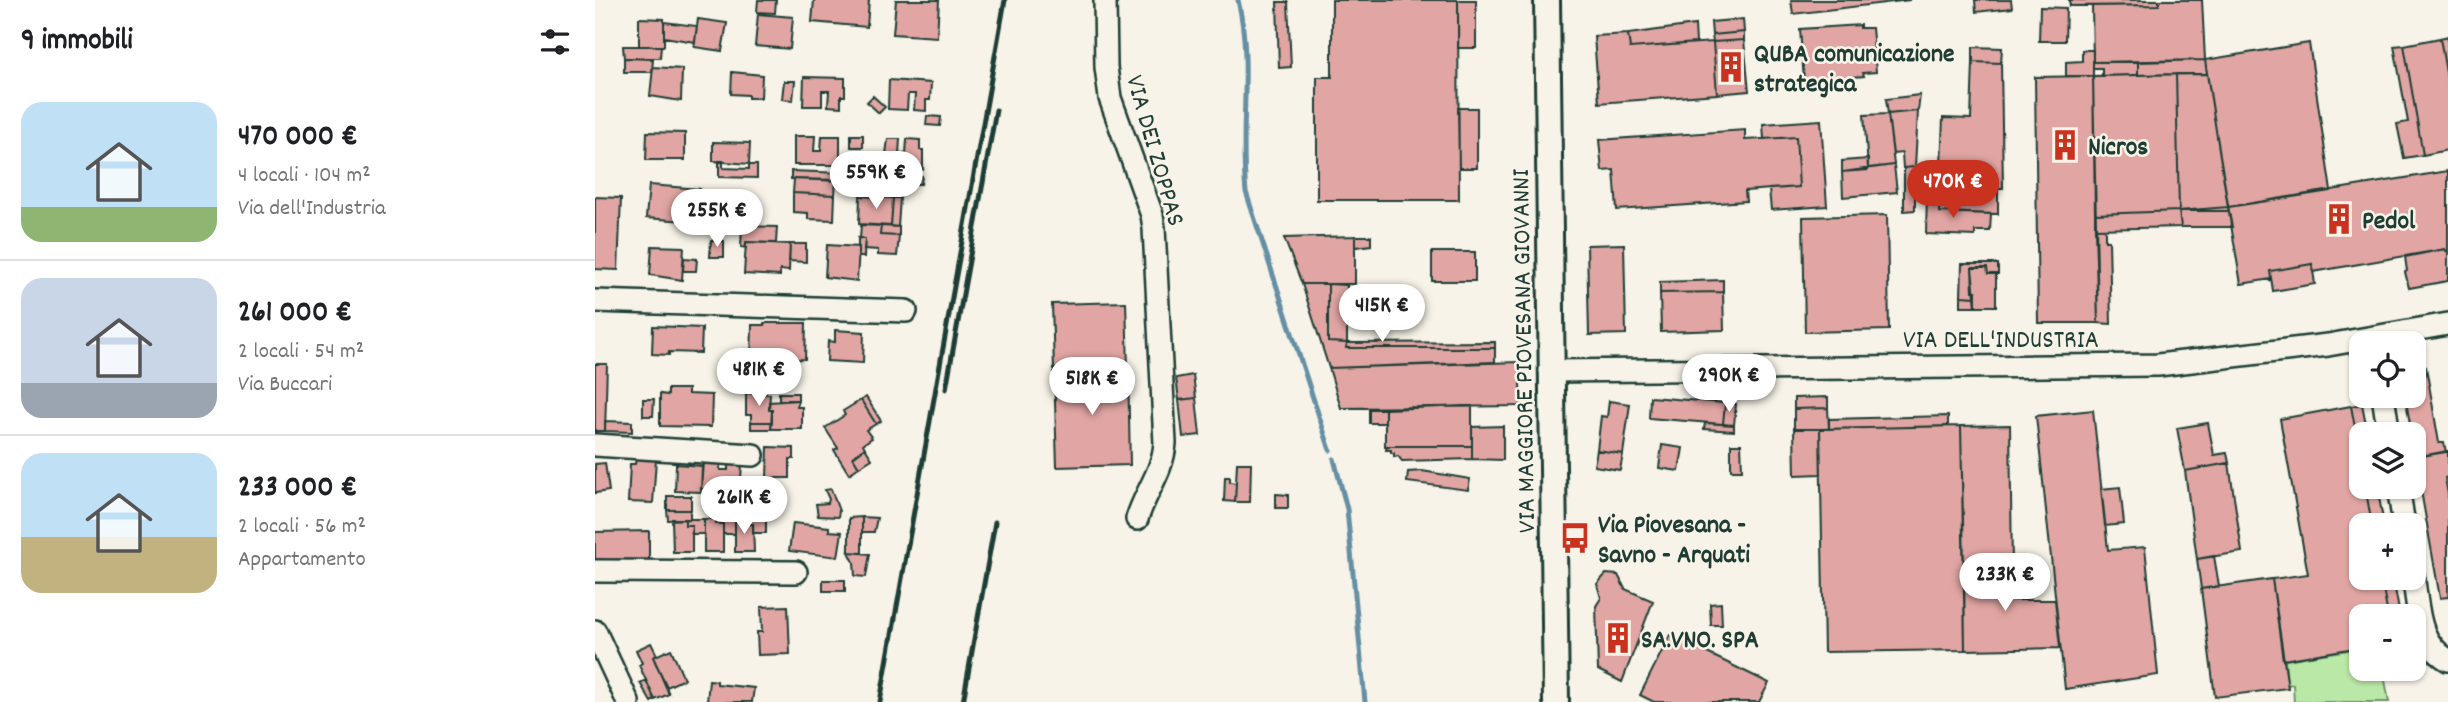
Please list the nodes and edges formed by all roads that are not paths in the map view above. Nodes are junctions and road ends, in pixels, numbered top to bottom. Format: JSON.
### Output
{"nodes":[{"id":1,"x":1105,"y":0,"type":"edge"},
{"id":2,"x":1546,"y":0,"type":"edge"},
{"id":3,"x":595,"y":301,"type":"edge"},
{"id":4,"x":906,"y":311,"type":"dead end"},
{"id":5,"x":2448,"y":324,"type":"edge"},
{"id":6,"x":2413,"y":331,"type":"edge"},
{"id":7,"x":2349,"y":342,"type":"edge"},
{"id":8,"x":1551,"y":371,"type":"junction"},
{"id":9,"x":595,"y":445,"type":"edge"},
{"id":10,"x":753,"y":455,"type":"dead end"},
{"id":11,"x":1137,"y":519,"type":"dead end"},
{"id":12,"x":595,"y":571,"type":"edge"},
{"id":13,"x":796,"y":572,"type":"dead end"},
{"id":14,"x":2416,"y":590,"type":"edge"},
{"id":15,"x":595,"y":631,"type":"edge"},
{"id":16,"x":2448,"y":660,"type":"edge"},
{"id":17,"x":628,"y":702,"type":"edge"},
{"id":18,"x":1556,"y":702,"type":"edge"}],
"edges":[{"from":1,"to":11,"type":"street","name":"VIA DEI ZOPPAS"},
{"from":2,"to":8,"type":"street","name":"VIA MAGGIORE PIOVESANA GIOVANNI"},
{"from":3,"to":4,"type":"street"},
{"from":5,"to":6,"type":"street","name":"VIA DELL'INDUSTRIA"},
{"from":7,"to":8,"type":"street","name":"VIA DELL'INDUSTRIA"},
{"from":8,"to":18,"type":"street","name":"VIA MAGGIORE PIOVESANA GIOVANNI"},
{"from":9,"to":10,"type":"street"},
{"from":12,"to":13,"type":"street"},
{"from":14,"to":16,"type":"street"},
{"from":15,"to":17,"type":"street"}]}
